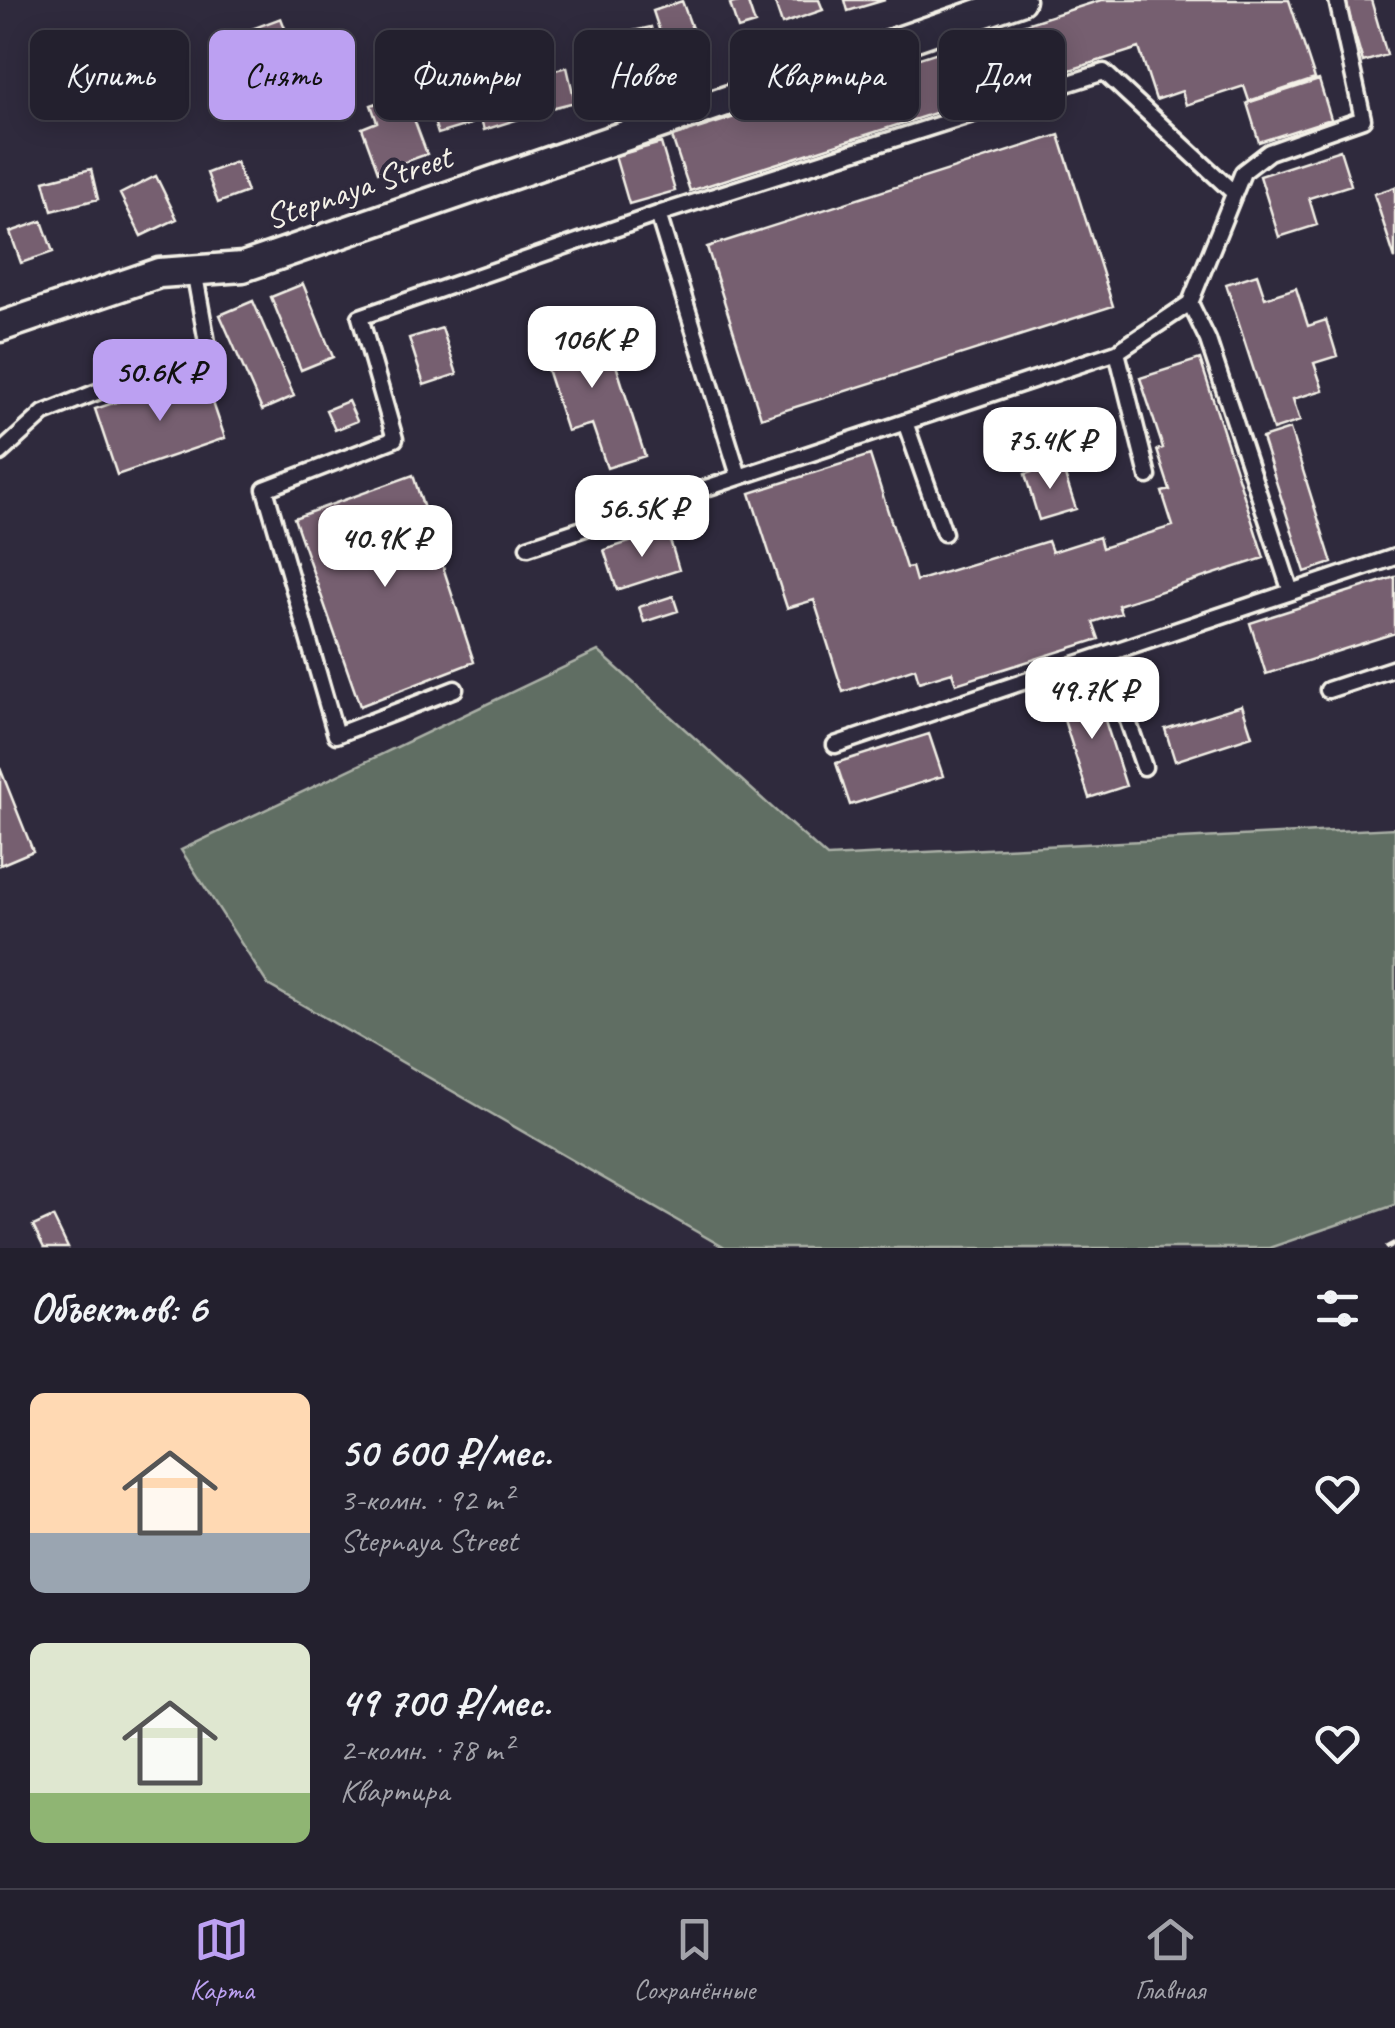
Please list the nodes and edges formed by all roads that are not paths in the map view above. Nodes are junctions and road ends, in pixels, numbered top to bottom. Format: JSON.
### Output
{"nodes":[{"id":1,"x":1020,"y":0,"type":"edge"},
{"id":2,"x":1337,"y":0,"type":"edge"},
{"id":3,"x":1234,"y":193,"type":"junction"},
{"id":4,"x":658,"y":214,"type":"junction"},
{"id":5,"x":194,"y":270,"type":"junction"},
{"id":6,"x":1190,"y":303,"type":"junction"},
{"id":7,"x":0,"y":327,"type":"edge"},
{"id":8,"x":1117,"y":352,"type":"junction"},
{"id":9,"x":904,"y":422,"type":"junction"},
{"id":10,"x":0,"y":453,"type":"edge"},
{"id":11,"x":739,"y":476,"type":"junction"},
{"id":12,"x":1148,"y":476,"type":"dead end"},
{"id":13,"x":944,"y":534,"type":"dead end"},
{"id":14,"x":528,"y":547,"type":"dead end"},
{"id":15,"x":1395,"y":557,"type":"edge"},
{"id":16,"x":1291,"y":592,"type":"junction"},
{"id":17,"x":1105,"y":654,"type":"junction"},
{"id":18,"x":1395,"y":668,"type":"edge"},
{"id":19,"x":455,"y":689,"type":"dead end"},
{"id":20,"x":1328,"y":690,"type":"dead end"},
{"id":21,"x":835,"y":745,"type":"dead end"},
{"id":22,"x":1144,"y":767,"type":"dead end"}],
"edges":[{"from":1,"to":5,"type":"street","name":"Stepnaya Street"},
{"from":2,"to":3,"type":"lane"},
{"from":3,"to":4,"type":"lane"},
{"from":3,"to":6,"type":"lane"},
{"from":4,"to":11,"type":"lane"},
{"from":4,"to":19,"type":"lane"},
{"from":5,"to":7,"type":"street","name":"Stepnaya Street"},
{"from":5,"to":10,"type":"lane"},
{"from":6,"to":8,"type":"lane"},
{"from":6,"to":16,"type":"lane"},
{"from":8,"to":9,"type":"lane"},
{"from":8,"to":12,"type":"lane"},
{"from":9,"to":11,"type":"lane"},
{"from":9,"to":13,"type":"lane"},
{"from":11,"to":14,"type":"lane"},
{"from":15,"to":16,"type":"lane"},
{"from":16,"to":17,"type":"lane"},
{"from":17,"to":21,"type":"lane"},
{"from":17,"to":22,"type":"lane"},
{"from":18,"to":20,"type":"lane"}]}
